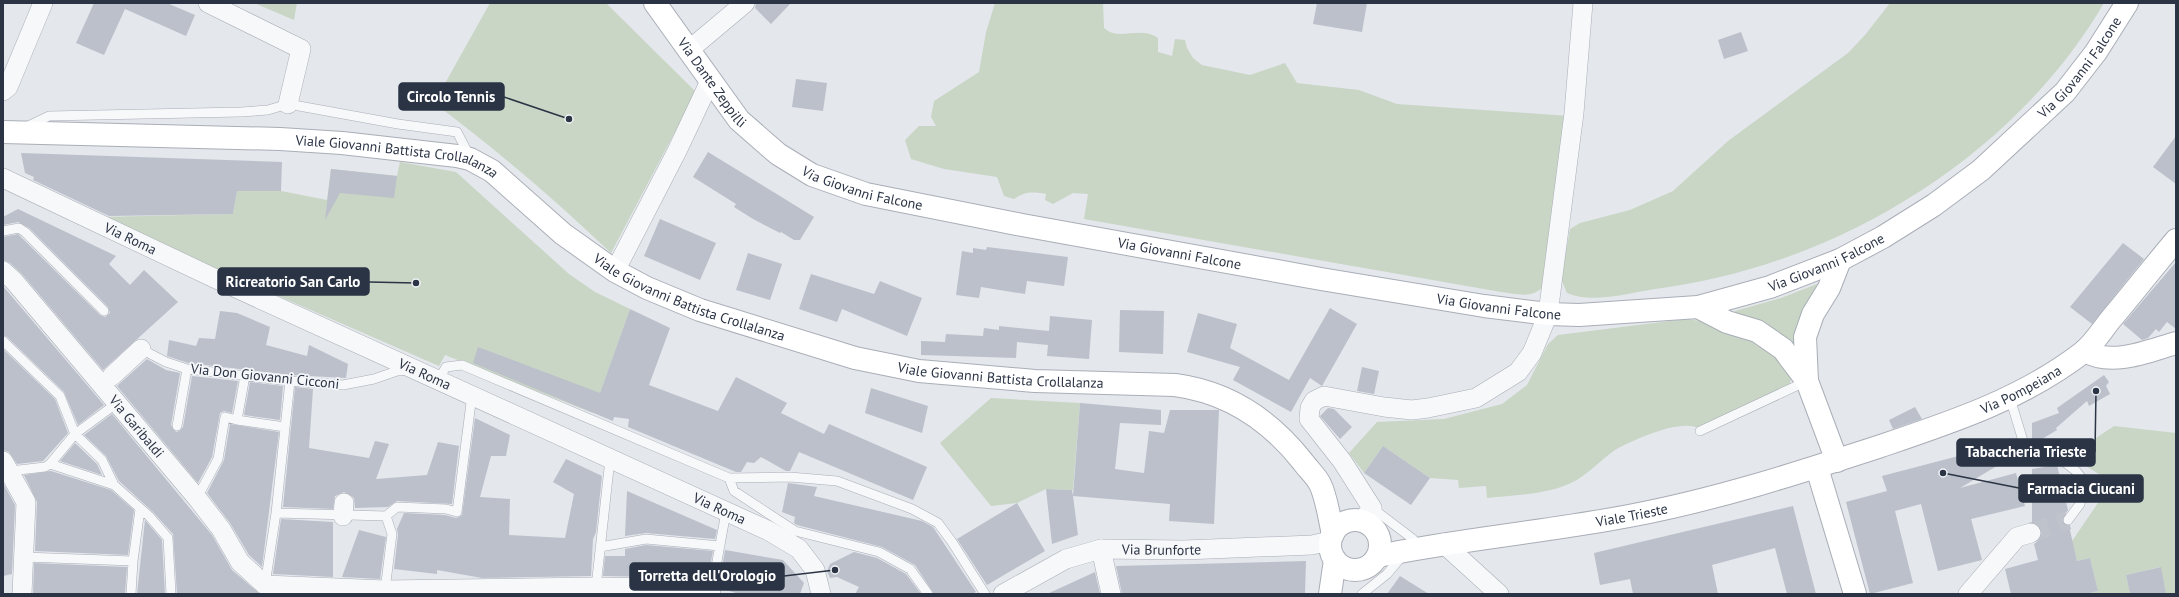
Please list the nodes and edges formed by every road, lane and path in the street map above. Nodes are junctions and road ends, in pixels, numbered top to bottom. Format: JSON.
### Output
{"nodes":[{"id":1,"x":43,"y":3,"type":"edge"},
{"id":2,"x":208,"y":3,"type":"edge"},
{"id":3,"x":655,"y":3,"type":"edge"},
{"id":4,"x":745,"y":3,"type":"edge"},
{"id":5,"x":1583,"y":3,"type":"edge"},
{"id":6,"x":2127,"y":3,"type":"edge"},
{"id":7,"x":689,"y":50,"type":"junction"},
{"id":8,"x":710,"y":81,"type":"junction"},
{"id":9,"x":6,"y":89,"type":"edge"},
{"id":10,"x":288,"y":104,"type":"junction"},
{"id":11,"x":10,"y":132,"type":"edge"},
{"id":12,"x":778,"y":154,"type":"joint"},
{"id":13,"x":470,"y":159,"type":"junction"},
{"id":14,"x":4,"y":180,"type":"edge"},
{"id":15,"x":3,"y":231,"type":"edge"},
{"id":16,"x":2176,"y":240,"type":"edge"},
{"id":17,"x":1840,"y":260,"type":"junction"},
{"id":18,"x":3,"y":271,"type":"edge"},
{"id":19,"x":615,"y":271,"type":"junction"},
{"id":20,"x":1698,"y":307,"type":"junction"},
{"id":21,"x":104,"y":311,"type":"dead end"},
{"id":22,"x":1548,"y":314,"type":"junction"},
{"id":23,"x":3,"y":341,"type":"edge"},
{"id":24,"x":2176,"y":343,"type":"edge"},
{"id":25,"x":141,"y":349,"type":"joint"},
{"id":26,"x":2085,"y":352,"type":"junction"},
{"id":27,"x":187,"y":369,"type":"junction"},
{"id":28,"x":415,"y":370,"type":"junction"},
{"id":29,"x":112,"y":376,"type":"dead end"},
{"id":30,"x":245,"y":376,"type":"junction"},
{"id":31,"x":439,"y":379,"type":"junction"},
{"id":32,"x":290,"y":382,"type":"junction"},
{"id":33,"x":1806,"y":382,"type":"junction"},
{"id":34,"x":472,"y":395,"type":"junction"},
{"id":35,"x":2010,"y":398,"type":"junction"},
{"id":36,"x":117,"y":403,"type":"junction"},
{"id":37,"x":237,"y":420,"type":"junction"},
{"id":38,"x":177,"y":426,"type":"dead end"},
{"id":39,"x":285,"y":427,"type":"junction"},
{"id":40,"x":1700,"y":431,"type":"dead end"},
{"id":41,"x":75,"y":434,"type":"junction"},
{"id":42,"x":610,"y":458,"type":"junction"},
{"id":43,"x":1837,"y":461,"type":"junction"},
{"id":44,"x":50,"y":464,"type":"junction"},
{"id":45,"x":6,"y":466,"type":"edge"},
{"id":46,"x":1817,"y":468,"type":"junction"},
{"id":47,"x":729,"y":478,"type":"junction"},
{"id":48,"x":1320,"y":483,"type":"junction"},
{"id":49,"x":114,"y":485,"type":"junction"},
{"id":50,"x":198,"y":498,"type":"junction"},
{"id":51,"x":140,"y":509,"type":"junction"},
{"id":52,"x":726,"y":512,"type":"junction"},
{"id":53,"x":276,"y":513,"type":"junction"},
{"id":54,"x":386,"y":516,"type":"junction"},
{"id":55,"x":1366,"y":520,"type":"junction"},
{"id":56,"x":2068,"y":520,"type":"tunnel mouth"},
{"id":57,"x":2031,"y":532,"type":"tunnel mouth"},
{"id":58,"x":1443,"y":543,"type":"junction"},
{"id":59,"x":1411,"y":544,"type":"junction"},
{"id":60,"x":1333,"y":545,"type":"junction"},
{"id":61,"x":720,"y":546,"type":"junction"},
{"id":62,"x":600,"y":547,"type":"junction"},
{"id":63,"x":1100,"y":549,"type":"junction"},
{"id":64,"x":1378,"y":556,"type":"junction"},
{"id":65,"x":24,"y":557,"type":"junction"},
{"id":66,"x":133,"y":561,"type":"junction"},
{"id":67,"x":1359,"y":570,"type":"junction"},
{"id":68,"x":265,"y":585,"type":"junction"},
{"id":69,"x":385,"y":590,"type":"junction"},
{"id":70,"x":600,"y":590,"type":"edge"},
{"id":71,"x":22,"y":594,"type":"edge"},
{"id":72,"x":131,"y":594,"type":"edge"},
{"id":73,"x":171,"y":594,"type":"edge"},
{"id":74,"x":711,"y":594,"type":"edge"},
{"id":75,"x":820,"y":594,"type":"edge"},
{"id":76,"x":928,"y":594,"type":"edge"},
{"id":77,"x":985,"y":594,"type":"edge"},
{"id":78,"x":1003,"y":594,"type":"edge"},
{"id":79,"x":1111,"y":594,"type":"edge"},
{"id":80,"x":1330,"y":594,"type":"edge"},
{"id":81,"x":1341,"y":594,"type":"edge"},
{"id":82,"x":1362,"y":594,"type":"edge"},
{"id":83,"x":1499,"y":594,"type":"edge"},
{"id":84,"x":1855,"y":594,"type":"edge"},
{"id":85,"x":1968,"y":594,"type":"edge"}],
"edges":[{"from":1,"to":9,"type":"street"},
{"from":2,"to":10,"type":"street"},
{"from":3,"to":7,"type":"main road","name":"Via Dante Zeppilli"},
{"from":4,"to":7,"type":"street"},
{"from":5,"to":22,"type":"street"},
{"from":6,"to":17,"type":"main road","name":"Via Giovanni Falcone"},
{"from":7,"to":8,"type":"main road","name":"Via Dante Zeppilli"},
{"from":8,"to":12,"type":"main road","name":"Via Dante Zeppilli"},
{"from":8,"to":19,"type":"street"},
{"from":10,"to":11,"type":"lane"},
{"from":10,"to":13,"type":"lane"},
{"from":11,"to":13,"type":"main road","name":"Viale Giovanni Battista Crollalanza"},
{"from":12,"to":22,"type":"main road","name":"Via Giovanni Falcone"},
{"from":13,"to":19,"type":"main road","name":"Viale Giovanni Battista Crollalanza"},
{"from":14,"to":28,"type":"street","name":"Via Roma"},
{"from":15,"to":21,"type":"lane"},
{"from":16,"to":26,"type":"main road","name":"Via Pompeiana"},
{"from":17,"to":20,"type":"main road","name":"Via Giovanni Falcone"},
{"from":17,"to":33,"type":"main road"},
{"from":18,"to":36,"type":"street","name":"Via Garibaldi"},
{"from":19,"to":48,"type":"main road","name":"Viale Giovanni Battista Crollalanza"},
{"from":20,"to":22,"type":"main road","name":"Via Giovanni Falcone"},
{"from":20,"to":33,"type":"main road"},
{"from":22,"to":55,"type":"street"},
{"from":23,"to":41,"type":"lane"},
{"from":24,"to":26,"type":"main road"},
{"from":25,"to":27,"type":"lane","name":"Via Don Giovanni Cicconi"},
{"from":25,"to":29,"type":"street"},
{"from":26,"to":35,"type":"main road","name":"Via Pompeiana"},
{"from":27,"to":30,"type":"lane","name":"Via Don Giovanni Cicconi"},
{"from":27,"to":38,"type":"lane"},
{"from":28,"to":31,"type":"street","name":"Via Roma"},
{"from":28,"to":32,"type":"lane","name":"Via Don Giovanni Cicconi"},
{"from":30,"to":32,"type":"lane","name":"Via Don Giovanni Cicconi"},
{"from":30,"to":37,"type":"lane"},
{"from":31,"to":34,"type":"street","name":"Via Roma"},
{"from":31,"to":47,"type":"lane"},
{"from":32,"to":39,"type":"lane"},
{"from":33,"to":40,"type":"lane"},
{"from":33,"to":43,"type":"main road"},
{"from":34,"to":42,"type":"street","name":"Via Roma"},
{"from":34,"to":54,"type":"lane"},
{"from":35,"to":43,"type":"main road","name":"Via Pompeiana"},
{"from":35,"to":56,"type":"lane"},
{"from":36,"to":41,"type":"lane"},
{"from":36,"to":50,"type":"street","name":"Via Garibaldi"},
{"from":37,"to":39,"type":"lane"},
{"from":37,"to":50,"type":"lane"},
{"from":39,"to":53,"type":"lane"},
{"from":41,"to":44,"type":"lane"},
{"from":41,"to":49,"type":"lane"},
{"from":42,"to":52,"type":"street","name":"Via Roma"},
{"from":42,"to":62,"type":"lane"},
{"from":43,"to":46,"type":"main road","name":"Via Pompeiana"},
{"from":44,"to":45,"type":"lane"},
{"from":44,"to":49,"type":"lane"},
{"from":45,"to":65,"type":"street"},
{"from":46,"to":58,"type":"main road","name":"Viale Trieste"},
{"from":46,"to":84,"type":"main road"},
{"from":47,"to":76,"type":"lane"},
{"from":47,"to":77,"type":"lane"},
{"from":48,"to":55,"type":"main road"},
{"from":48,"to":60,"type":"main road","name":"Viale Giovanni Battista Crollalanza"},
{"from":49,"to":51,"type":"lane"},
{"from":50,"to":68,"type":"street","name":"Via Garibaldi"},
{"from":51,"to":66,"type":"lane"},
{"from":51,"to":73,"type":"lane"},
{"from":52,"to":61,"type":"lane"},
{"from":52,"to":75,"type":"street","name":"Via Roma"},
{"from":53,"to":54,"type":"lane"},
{"from":53,"to":68,"type":"lane"},
{"from":54,"to":69,"type":"lane"},
{"from":55,"to":59,"type":"main road","name":"Viale Trieste"},
{"from":55,"to":60,"type":"main road"},
{"from":55,"to":64,"type":"main road"},
{"from":57,"to":85,"type":"street"},
{"from":58,"to":59,"type":"main road","name":"Viale Trieste"},
{"from":58,"to":83,"type":"street"},
{"from":59,"to":64,"type":"main road","name":"Viale Trieste"},
{"from":59,"to":82,"type":"lane"},
{"from":60,"to":63,"type":"street","name":"Via Brunforte"},
{"from":60,"to":67,"type":"main road"},
{"from":60,"to":80,"type":"main road"},
{"from":61,"to":62,"type":"lane"},
{"from":61,"to":74,"type":"lane"},
{"from":62,"to":70,"type":"lane"},
{"from":63,"to":78,"type":"street","name":"Via Brunforte"},
{"from":63,"to":79,"type":"street"},
{"from":64,"to":67,"type":"main road"},
{"from":65,"to":66,"type":"lane"},
{"from":65,"to":71,"type":"street"},
{"from":66,"to":72,"type":"lane"},
{"from":67,"to":81,"type":"main road"},
{"from":68,"to":69,"type":"street"},
{"from":69,"to":70,"type":"street"},
{"from":70,"to":74,"type":"street"}]}
